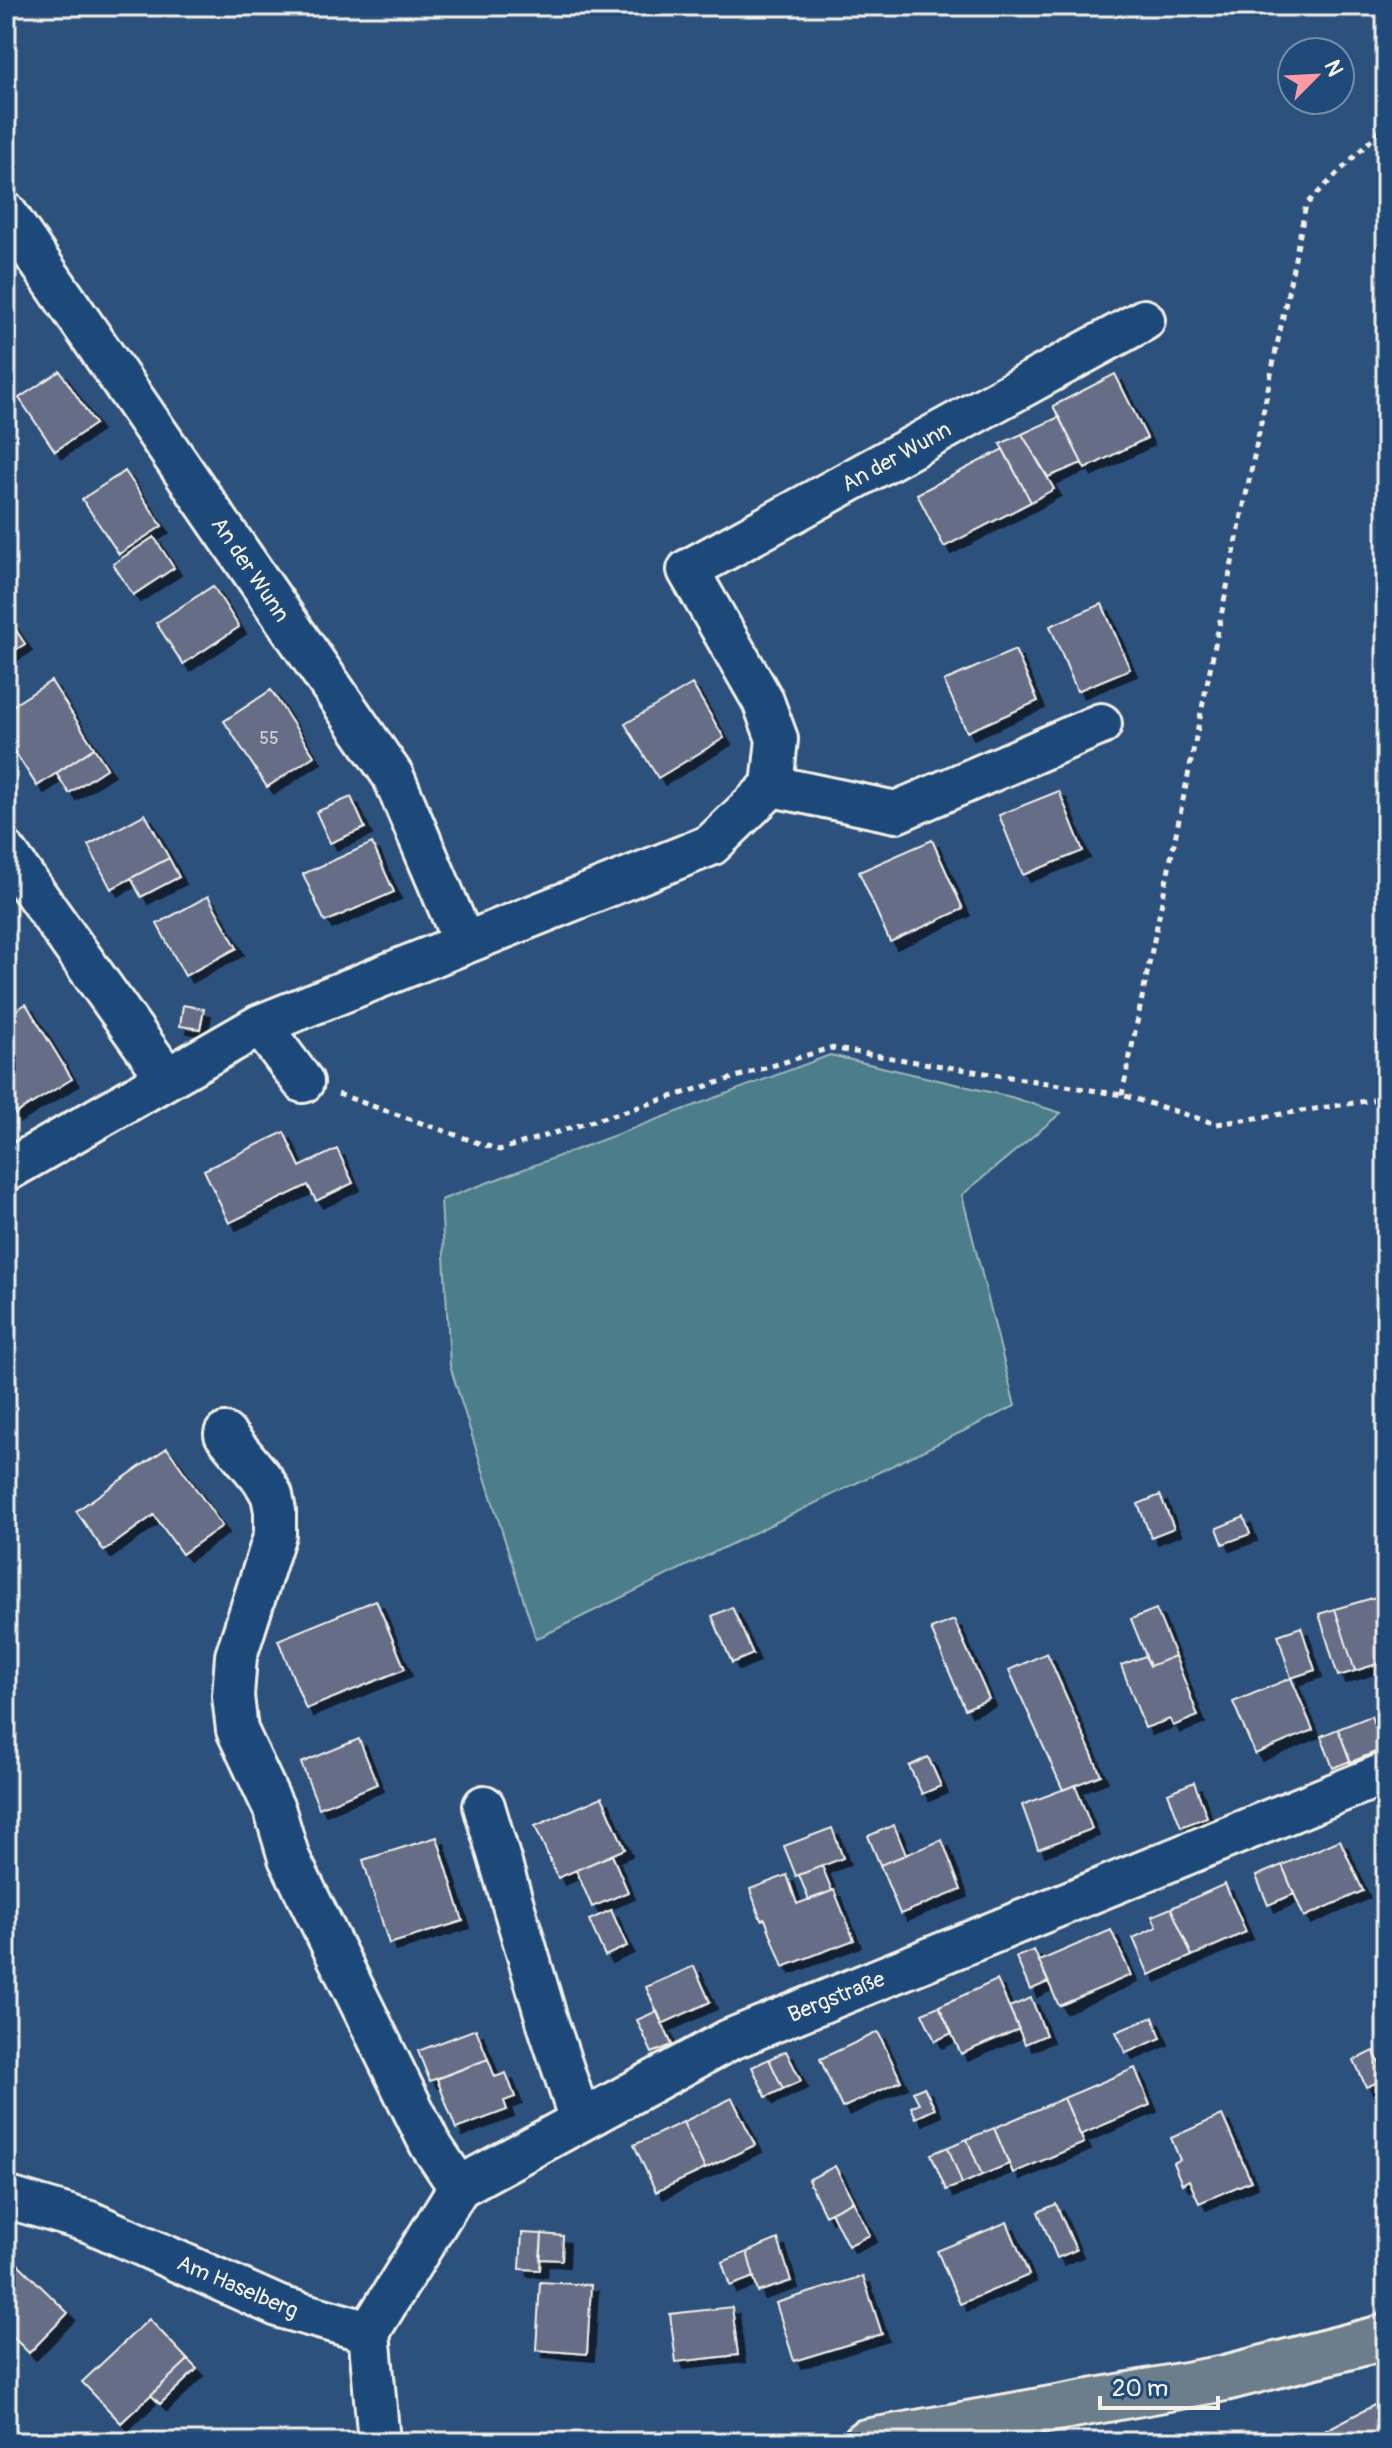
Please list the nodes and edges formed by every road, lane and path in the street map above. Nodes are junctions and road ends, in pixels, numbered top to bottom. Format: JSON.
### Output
{"nodes":[{"id":1,"x":1386,"y":125,"type":"edge"},
{"id":2,"x":6,"y":213,"type":"edge"},
{"id":3,"x":1144,"y":320,"type":"dead end"},
{"id":4,"x":1101,"y":724,"type":"dead end"},
{"id":5,"x":772,"y":786,"type":"junction"},
{"id":6,"x":6,"y":852,"type":"edge"},
{"id":7,"x":464,"y":943,"type":"junction"},
{"id":8,"x":260,"y":1025,"type":"junction"},
{"id":9,"x":167,"y":1078,"type":"junction"},
{"id":10,"x":303,"y":1082,"type":"joint"},
{"id":11,"x":1122,"y":1095,"type":"junction"},
{"id":12,"x":1386,"y":1098,"type":"edge"},
{"id":13,"x":6,"y":1171,"type":"edge"},
{"id":14,"x":225,"y":1434,"type":"dead end"},
{"id":15,"x":1386,"y":1773,"type":"edge"},
{"id":16,"x":484,"y":1806,"type":"dead end"},
{"id":17,"x":580,"y":2120,"type":"junction"},
{"id":18,"x":459,"y":2187,"type":"junction"},
{"id":19,"x":6,"y":2197,"type":"edge"},
{"id":20,"x":369,"y":2332,"type":"junction"},
{"id":21,"x":1386,"y":2337,"type":"edge"},
{"id":22,"x":379,"y":2442,"type":"edge"},
{"id":23,"x":866,"y":2442,"type":"edge"}],
"edges":[{"from":1,"to":11,"type":"path"},
{"from":2,"to":7,"type":"street","name":"An der Wunn"},
{"from":3,"to":5,"type":"street","name":"An der Wunn"},
{"from":4,"to":5,"type":"street"},
{"from":5,"to":7,"type":"street"},
{"from":6,"to":9,"type":"street"},
{"from":7,"to":8,"type":"street"},
{"from":8,"to":9,"type":"street"},
{"from":8,"to":10,"type":"street"},
{"from":9,"to":13,"type":"street"},
{"from":10,"to":11,"type":"path"},
{"from":11,"to":12,"type":"path"},
{"from":14,"to":18,"type":"street"},
{"from":15,"to":17,"type":"street","name":"Bergstraße"},
{"from":16,"to":17,"type":"street"},
{"from":17,"to":18,"type":"street","name":"Bergstraße"},
{"from":18,"to":20,"type":"street","name":"Bergstraße"},
{"from":19,"to":20,"type":"street","name":"Am Haselberg"},
{"from":20,"to":22,"type":"street"},
{"from":21,"to":23,"type":"main road"}]}
